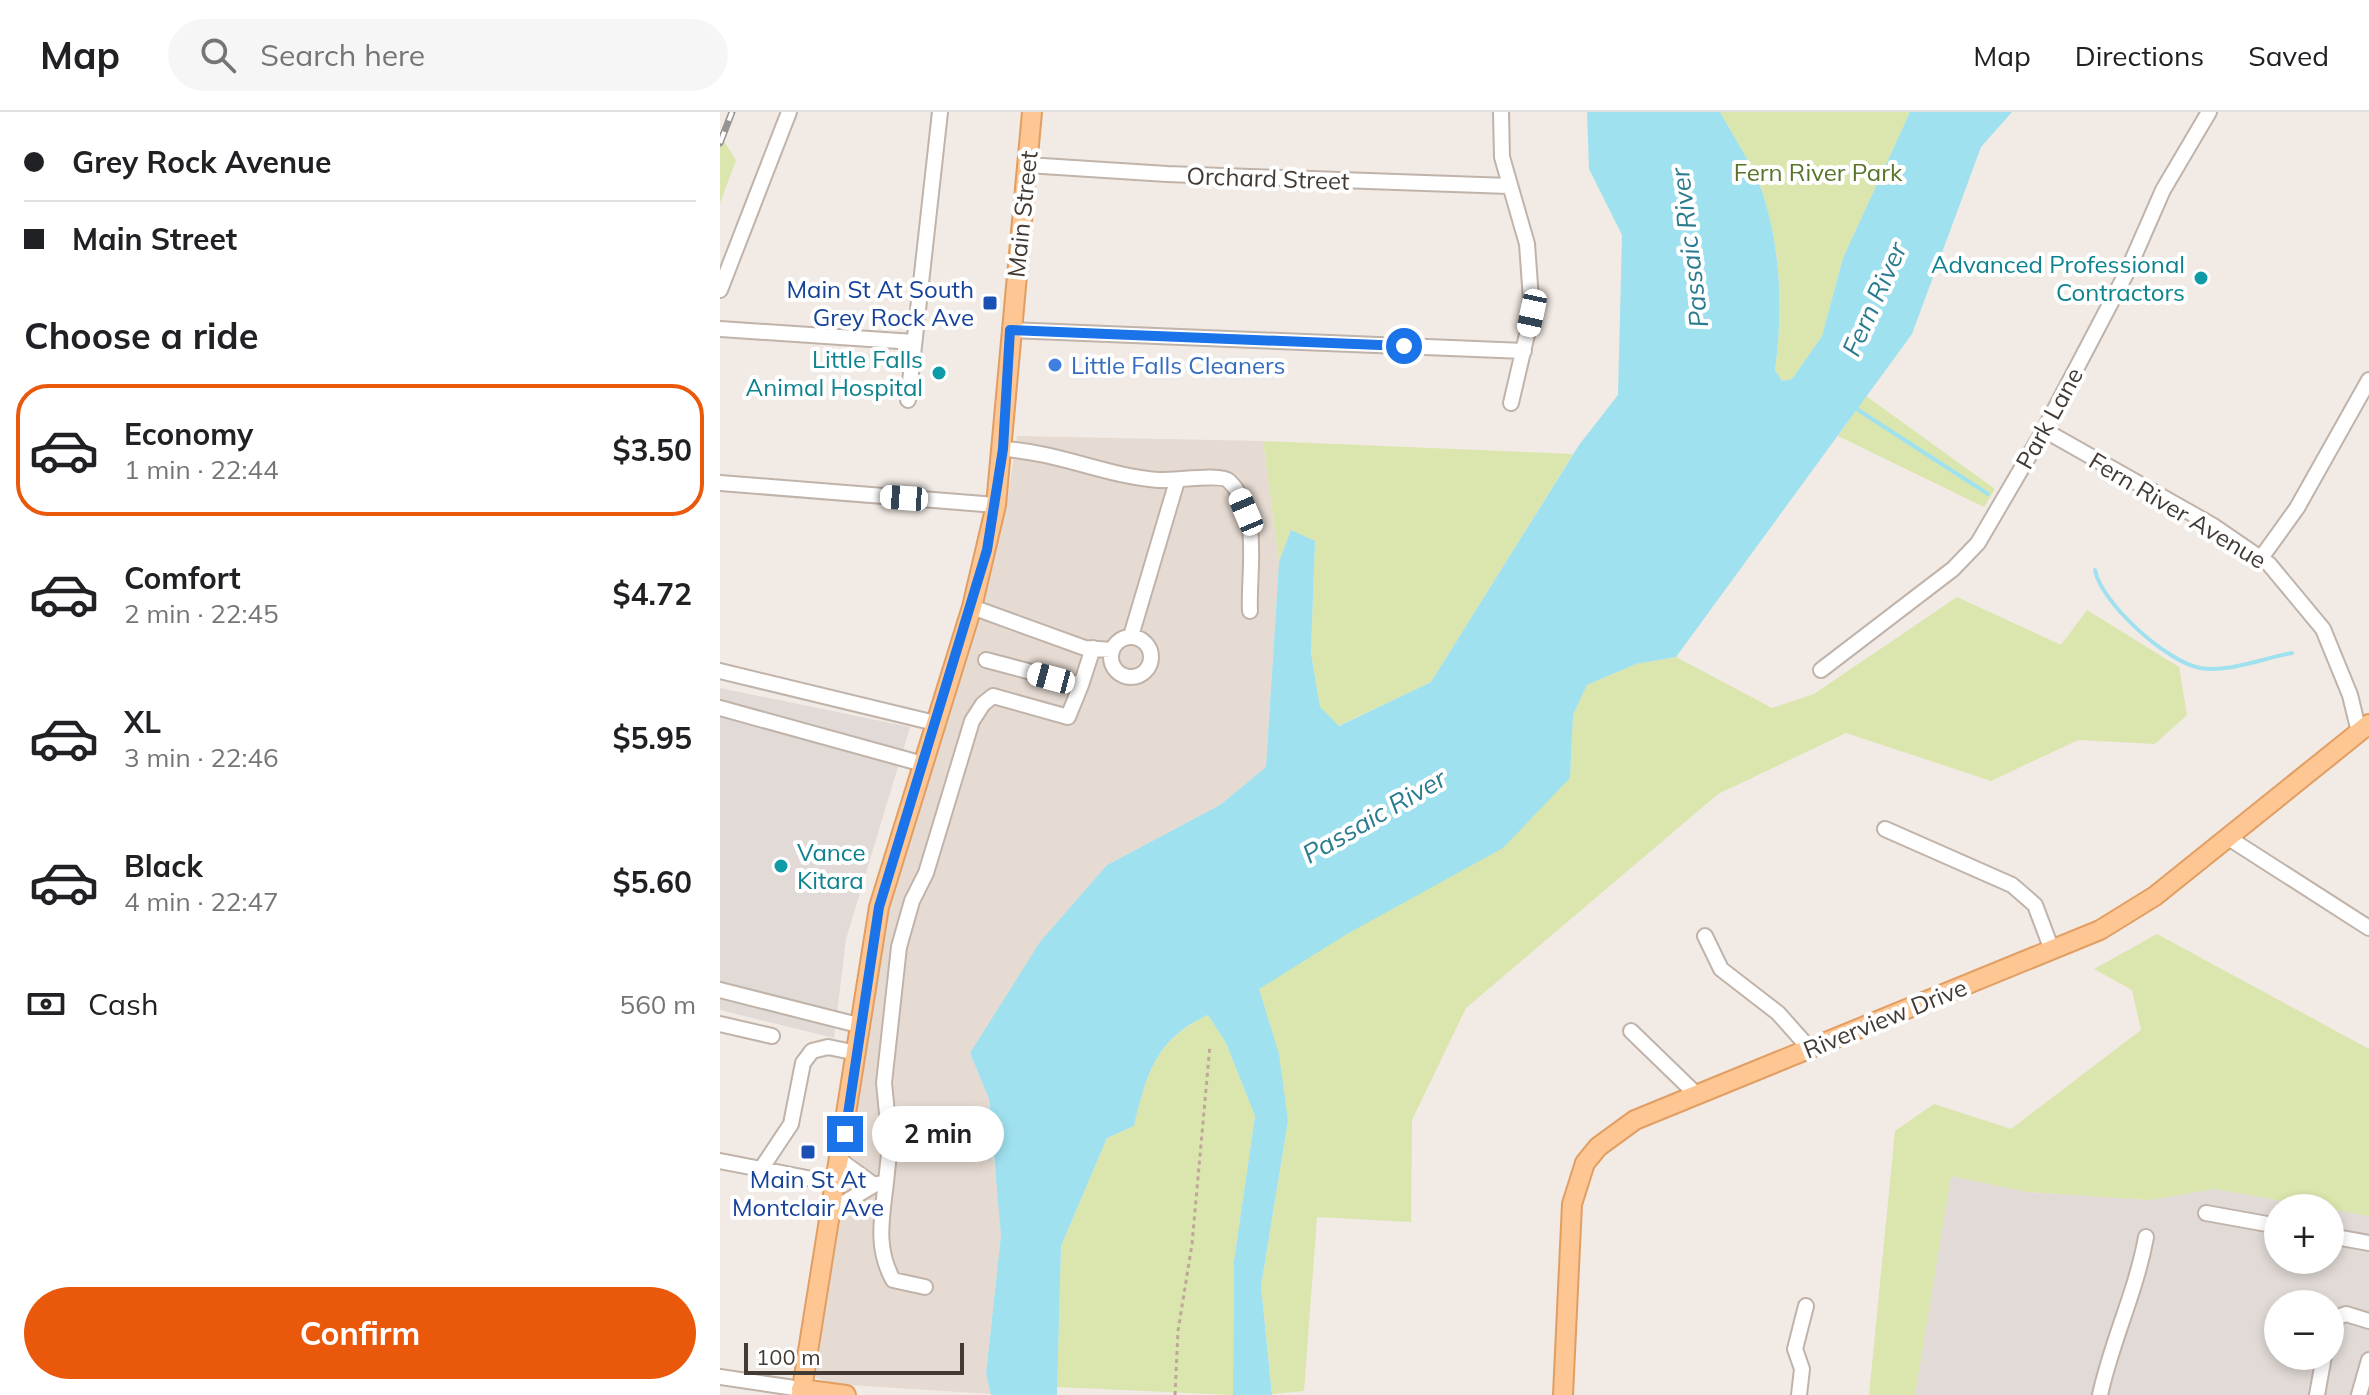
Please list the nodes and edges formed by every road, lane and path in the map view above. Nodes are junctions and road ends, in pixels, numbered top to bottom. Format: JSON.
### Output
{"nodes":[{"id":1,"x":789,"y":112,"type":"edge"},
{"id":2,"x":940,"y":112,"type":"edge"},
{"id":3,"x":1032,"y":112,"type":"edge"},
{"id":4,"x":1501,"y":112,"type":"edge"},
{"id":5,"x":2209,"y":112,"type":"edge"},
{"id":6,"x":1027,"y":165,"type":"junction"},
{"id":7,"x":1509,"y":186,"type":"junction"},
{"id":8,"x":720,"y":290,"type":"edge"},
{"id":9,"x":720,"y":329,"type":"edge"},
{"id":10,"x":1010,"y":330,"type":"junction"},
{"id":11,"x":914,"y":342,"type":"junction"},
{"id":12,"x":1524,"y":351,"type":"junction"},
{"id":13,"x":2369,"y":380,"type":"edge"},
{"id":14,"x":908,"y":400,"type":"dead end"},
{"id":15,"x":1511,"y":403,"type":"dead end"},
{"id":16,"x":2044,"y":430,"type":"junction"},
{"id":17,"x":1003,"y":449,"type":"junction"},
{"id":18,"x":1177,"y":481,"type":"junction"},
{"id":19,"x":720,"y":483,"type":"edge"},
{"id":20,"x":996,"y":505,"type":"junction"},
{"id":21,"x":2261,"y":558,"type":"junction"},
{"id":22,"x":972,"y":607,"type":"junction"},
{"id":23,"x":1250,"y":611,"type":"dead end"},
{"id":24,"x":1131,"y":636,"type":"junction"},
{"id":25,"x":1093,"y":648,"type":"junction"},
{"id":26,"x":1111,"y":650,"type":"junction"},
{"id":27,"x":986,"y":660,"type":"dead end"},
{"id":28,"x":1821,"y":670,"type":"dead end"},
{"id":29,"x":720,"y":671,"type":"edge"},
{"id":30,"x":1081,"y":685,"type":"junction"},
{"id":31,"x":720,"y":708,"type":"edge"},
{"id":32,"x":935,"y":723,"type":"junction"},
{"id":33,"x":2366,"y":726,"type":"edge"},
{"id":34,"x":923,"y":764,"type":"junction"},
{"id":35,"x":1885,"y":829,"type":"dead end"},
{"id":36,"x":2227,"y":837,"type":"junction"},
{"id":37,"x":2369,"y":928,"type":"edge"},
{"id":38,"x":1705,"y":936,"type":"dead end"},
{"id":39,"x":2052,"y":950,"type":"junction"},
{"id":40,"x":720,"y":990,"type":"edge"},
{"id":41,"x":720,"y":1024,"type":"edge"},
{"id":42,"x":862,"y":1026,"type":"junction"},
{"id":43,"x":1631,"y":1031,"type":"dead end"},
{"id":44,"x":772,"y":1036,"type":"dead end"},
{"id":45,"x":1210,"y":1045,"type":"dead end"},
{"id":46,"x":1810,"y":1049,"type":"junction"},
{"id":47,"x":857,"y":1053,"type":"junction"},
{"id":48,"x":1697,"y":1095,"type":"junction"},
{"id":49,"x":720,"y":1161,"type":"edge"},
{"id":50,"x":841,"y":1161,"type":"junction"},
{"id":51,"x":761,"y":1169,"type":"junction"},
{"id":52,"x":837,"y":1184,"type":"junction"},
{"id":53,"x":880,"y":1184,"type":"junction"},
{"id":54,"x":832,"y":1210,"type":"junction"},
{"id":55,"x":2206,"y":1213,"type":"dead end"},
{"id":56,"x":2264,"y":1223,"type":"edge"},
{"id":57,"x":2146,"y":1237,"type":"dead end"},
{"id":58,"x":2344,"y":1239,"type":"edge"},
{"id":59,"x":2369,"y":1243,"type":"edge"},
{"id":60,"x":925,"y":1287,"type":"dead end"},
{"id":61,"x":1806,"y":1306,"type":"dead end"},
{"id":62,"x":2344,"y":1315,"type":"edge"},
{"id":63,"x":2369,"y":1321,"type":"edge"},
{"id":64,"x":2369,"y":1360,"type":"edge"},
{"id":65,"x":2321,"y":1370,"type":"edge"},
{"id":66,"x":720,"y":1377,"type":"edge"},
{"id":67,"x":801,"y":1392,"type":"edge"},
{"id":68,"x":846,"y":1395,"type":"edge"},
{"id":69,"x":1175,"y":1395,"type":"edge"},
{"id":70,"x":1563,"y":1395,"type":"edge"},
{"id":71,"x":1799,"y":1395,"type":"edge"},
{"id":72,"x":2100,"y":1395,"type":"edge"},
{"id":73,"x":2317,"y":1395,"type":"edge"},
{"id":74,"x":2359,"y":1395,"type":"edge"}],
"edges":[{"from":1,"to":8,"type":"street"},
{"from":2,"to":11,"type":"street"},
{"from":3,"to":6,"type":"main road","name":"Main Street"},
{"from":4,"to":7,"type":"street"},
{"from":5,"to":16,"type":"street","name":"Park Lane"},
{"from":6,"to":7,"type":"street","name":"Orchard Street"},
{"from":6,"to":10,"type":"main road","name":"Main Street"},
{"from":7,"to":12,"type":"street"},
{"from":9,"to":11,"type":"street"},
{"from":10,"to":12,"type":"street"},
{"from":10,"to":17,"type":"main road","name":"Main Street"},
{"from":11,"to":14,"type":"street"},
{"from":12,"to":15,"type":"street"},
{"from":13,"to":21,"type":"street"},
{"from":16,"to":21,"type":"street","name":"Fern River Avenue"},
{"from":16,"to":28,"type":"street","name":"Park Lane"},
{"from":17,"to":18,"type":"street"},
{"from":17,"to":20,"type":"main road","name":"Main Street"},
{"from":18,"to":23,"type":"street"},
{"from":18,"to":24,"type":"street"},
{"from":19,"to":20,"type":"street"},
{"from":20,"to":22,"type":"main road","name":"Main Street"},
{"from":21,"to":33,"type":"street","name":"Fern River Avenue"},
{"from":22,"to":25,"type":"street"},
{"from":22,"to":32,"type":"main road","name":"Main Street"},
{"from":24,"to":26,"type":"street"},
{"from":24,"to":26,"type":"street"},
{"from":25,"to":26,"type":"street"},
{"from":25,"to":30,"type":"street"},
{"from":27,"to":30,"type":"street"},
{"from":29,"to":32,"type":"street"},
{"from":30,"to":53,"type":"street"},
{"from":31,"to":34,"type":"street"},
{"from":32,"to":34,"type":"main road","name":"Main Street"},
{"from":33,"to":36,"type":"main road","name":"Riverview Drive"},
{"from":34,"to":42,"type":"main road","name":"Main Street"},
{"from":35,"to":39,"type":"street"},
{"from":36,"to":37,"type":"street"},
{"from":36,"to":39,"type":"main road","name":"Riverview Drive"},
{"from":38,"to":46,"type":"street"},
{"from":39,"to":46,"type":"main road","name":"Riverview Drive"},
{"from":40,"to":42,"type":"street"},
{"from":41,"to":44,"type":"street"},
{"from":42,"to":47,"type":"main road","name":"Main Street"},
{"from":43,"to":48,"type":"street"},
{"from":45,"to":69,"type":"path"},
{"from":46,"to":48,"type":"main road","name":"Riverview Drive"},
{"from":47,"to":50,"type":"main road","name":"Main Street"},
{"from":47,"to":51,"type":"street"},
{"from":48,"to":70,"type":"main road","name":"Riverview Drive"},
{"from":49,"to":51,"type":"street"},
{"from":50,"to":52,"type":"main road","name":"Main Street"},
{"from":50,"to":53,"type":"street"},
{"from":51,"to":52,"type":"street"},
{"from":52,"to":54,"type":"main road","name":"Main Street"},
{"from":53,"to":54,"type":"street"},
{"from":53,"to":60,"type":"street"},
{"from":54,"to":67,"type":"main road","name":"Main Street"},
{"from":55,"to":56,"type":"street"},
{"from":57,"to":72,"type":"street"},
{"from":58,"to":59,"type":"street"},
{"from":61,"to":71,"type":"street"},
{"from":62,"to":63,"type":"street"},
{"from":64,"to":74,"type":"street"},
{"from":65,"to":73,"type":"street"},
{"from":66,"to":67,"type":"street"},
{"from":67,"to":68,"type":"main road"}]}
